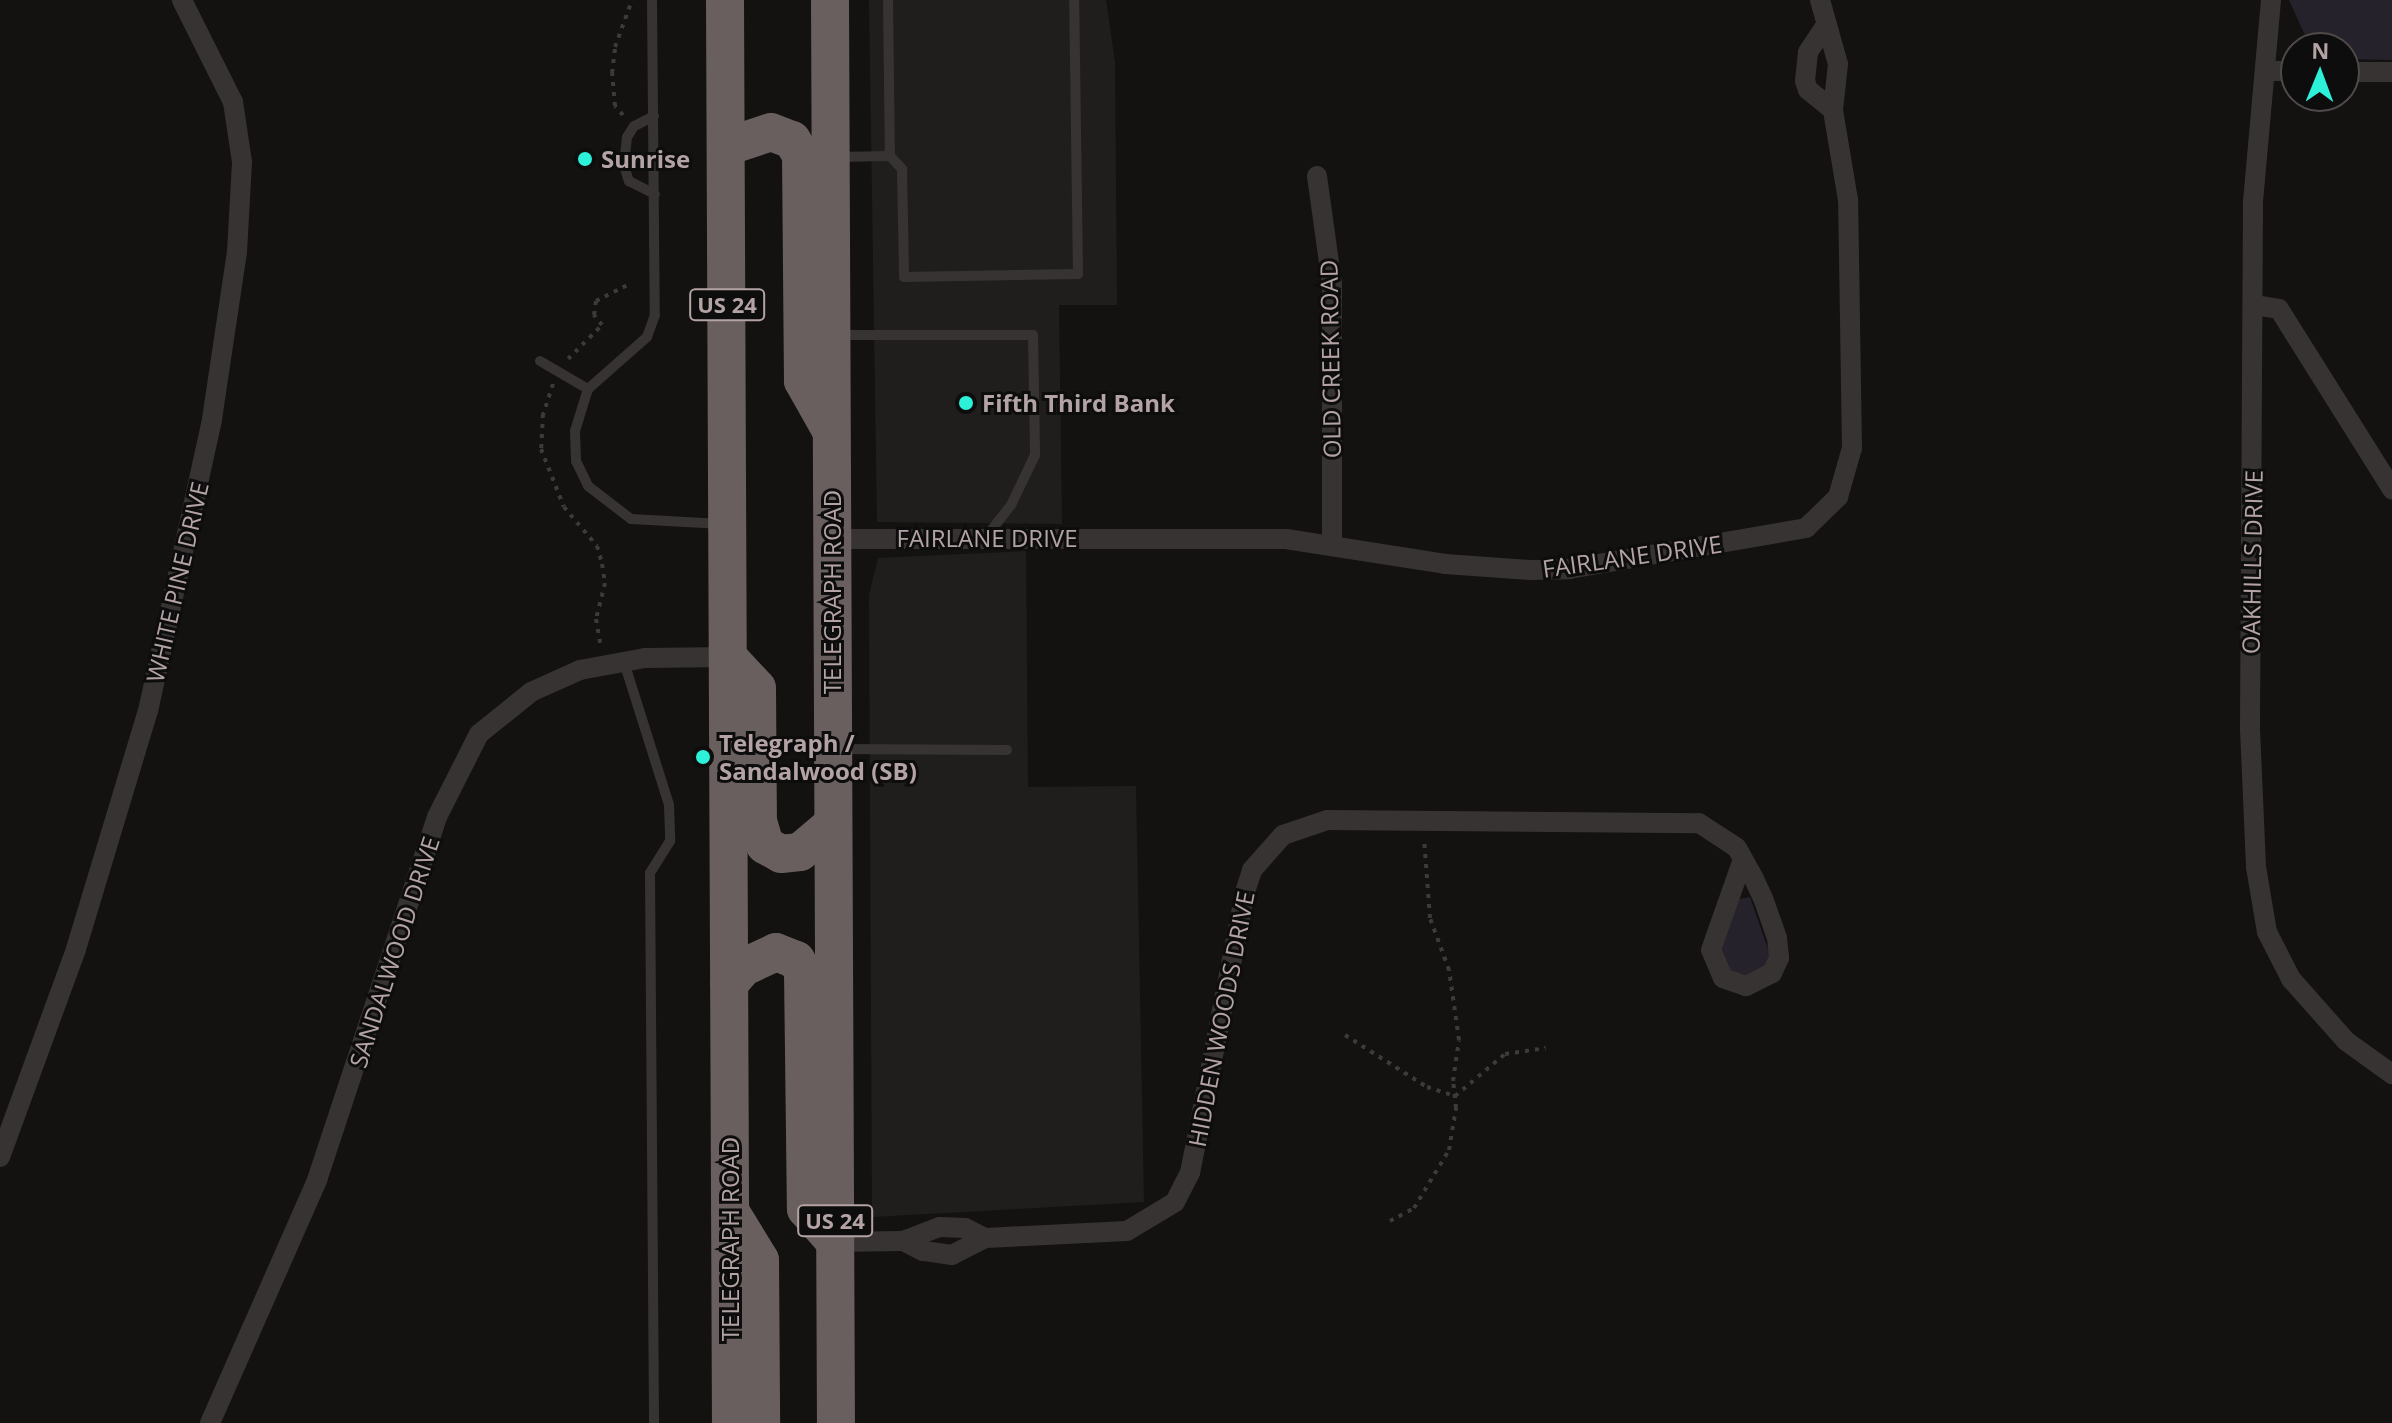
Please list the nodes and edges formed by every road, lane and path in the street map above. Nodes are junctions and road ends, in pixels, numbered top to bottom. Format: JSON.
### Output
{"nodes":[{"id":1,"x":182,"y":0,"type":"edge"},
{"id":2,"x":632,"y":0,"type":"edge"},
{"id":3,"x":652,"y":0,"type":"edge"},
{"id":4,"x":725,"y":0,"type":"edge"},
{"id":5,"x":830,"y":0,"type":"edge"},
{"id":6,"x":888,"y":0,"type":"edge"},
{"id":7,"x":1074,"y":0,"type":"edge"},
{"id":8,"x":1820,"y":0,"type":"edge"},
{"id":9,"x":2271,"y":0,"type":"edge"},
{"id":10,"x":1824,"y":28,"type":"junction"},
{"id":11,"x":2267,"y":71,"type":"junction"},
{"id":12,"x":2280,"y":71,"type":"edge"},
{"id":13,"x":2360,"y":72,"type":"edge"},
{"id":14,"x":2392,"y":72,"type":"edge"},
{"id":15,"x":1833,"y":110,"type":"junction"},
{"id":16,"x":654,"y":116,"type":"junction"},
{"id":17,"x":634,"y":126,"type":"junction"},
{"id":18,"x":726,"y":147,"type":"junction"},
{"id":19,"x":890,"y":156,"type":"junction"},
{"id":20,"x":830,"y":157,"type":"junction"},
{"id":21,"x":1317,"y":176,"type":"dead end"},
{"id":22,"x":655,"y":194,"type":"junction"},
{"id":23,"x":2254,"y":305,"type":"junction"},
{"id":24,"x":831,"y":335,"type":"junction"},
{"id":25,"x":540,"y":361,"type":"dead end"},
{"id":26,"x":588,"y":389,"type":"junction"},
{"id":27,"x":832,"y":431,"type":"junction"},
{"id":28,"x":2392,"y":489,"type":"edge"},
{"id":29,"x":728,"y":524,"type":"junction"},
{"id":30,"x":831,"y":539,"type":"junction"},
{"id":31,"x":984,"y":539,"type":"junction"},
{"id":32,"x":1332,"y":543,"type":"junction"},
{"id":33,"x":728,"y":657,"type":"junction"},
{"id":34,"x":623,"y":660,"type":"junction"},
{"id":35,"x":833,"y":749,"type":"junction"},
{"id":36,"x":1007,"y":750,"type":"dead end"},
{"id":37,"x":1423,"y":821,"type":"junction"},
{"id":38,"x":833,"y":824,"type":"junction"},
{"id":39,"x":1743,"y":859,"type":"junction"},
{"id":40,"x":729,"y":984,"type":"junction"},
{"id":41,"x":1345,"y":1035,"type":"dead end"},
{"id":42,"x":1546,"y":1048,"type":"dead end"},
{"id":43,"x":2392,"y":1074,"type":"edge"},
{"id":44,"x":1455,"y":1096,"type":"junction"},
{"id":45,"x":0,"y":1157,"type":"edge"},
{"id":46,"x":730,"y":1211,"type":"junction"},
{"id":47,"x":1390,"y":1221,"type":"dead end"},
{"id":48,"x":985,"y":1238,"type":"junction"},
{"id":49,"x":903,"y":1241,"type":"junction"},
{"id":50,"x":835,"y":1242,"type":"junction"},
{"id":51,"x":210,"y":1423,"type":"edge"},
{"id":52,"x":654,"y":1423,"type":"edge"},
{"id":53,"x":731,"y":1423,"type":"edge"},
{"id":54,"x":761,"y":1423,"type":"edge"},
{"id":55,"x":836,"y":1423,"type":"edge"}],
"edges":[{"from":1,"to":45,"type":"street","name":"WHITE PINE DRIVE"},
{"from":2,"to":17,"type":"path"},
{"from":3,"to":16,"type":"lane"},
{"from":4,"to":18,"type":"highway","name":"TELEGRAPH ROAD","number":"US 24"},
{"from":5,"to":20,"type":"highway","name":"TELEGRAPH ROAD","number":"US 24"},
{"from":6,"to":19,"type":"lane"},
{"from":7,"to":19,"type":"lane"},
{"from":8,"to":10,"type":"street","name":"FAIRLANE DRIVE"},
{"from":9,"to":11,"type":"street","name":"OAKHILLS DRIVE"},
{"from":10,"to":15,"type":"street","name":"FAIRLANE DRIVE"},
{"from":10,"to":15,"type":"street"},
{"from":11,"to":12,"type":"street"},
{"from":11,"to":23,"type":"street","name":"OAKHILLS DRIVE"},
{"from":13,"to":14,"type":"street"},
{"from":15,"to":32,"type":"street","name":"FAIRLANE DRIVE"},
{"from":16,"to":17,"type":"lane"},
{"from":16,"to":22,"type":"lane"},
{"from":17,"to":22,"type":"lane"},
{"from":18,"to":27,"type":"highway"},
{"from":18,"to":29,"type":"highway","name":"TELEGRAPH ROAD","number":"US 24"},
{"from":19,"to":20,"type":"lane"},
{"from":20,"to":24,"type":"highway","name":"TELEGRAPH ROAD","number":"US 24"},
{"from":21,"to":32,"type":"street","name":"OLD CREEK ROAD"},
{"from":22,"to":26,"type":"lane"},
{"from":23,"to":28,"type":"street"},
{"from":23,"to":43,"type":"street","name":"OAKHILLS DRIVE"},
{"from":24,"to":27,"type":"highway","name":"TELEGRAPH ROAD","number":"US 24"},
{"from":24,"to":31,"type":"lane"},
{"from":25,"to":26,"type":"lane"},
{"from":26,"to":29,"type":"lane"},
{"from":27,"to":30,"type":"highway","name":"TELEGRAPH ROAD","number":"US 24"},
{"from":29,"to":33,"type":"highway","name":"TELEGRAPH ROAD","number":"US 24"},
{"from":30,"to":31,"type":"street","name":"FAIRLANE DRIVE"},
{"from":30,"to":35,"type":"highway","name":"TELEGRAPH ROAD","number":"US 24"},
{"from":31,"to":32,"type":"street","name":"FAIRLANE DRIVE"},
{"from":33,"to":34,"type":"street","name":"SANDALWOOD DRIVE"},
{"from":33,"to":38,"type":"highway"},
{"from":33,"to":40,"type":"highway","name":"TELEGRAPH ROAD","number":"US 24"},
{"from":34,"to":51,"type":"street","name":"SANDALWOOD DRIVE"},
{"from":34,"to":52,"type":"lane"},
{"from":35,"to":36,"type":"lane"},
{"from":35,"to":38,"type":"highway","name":"TELEGRAPH ROAD","number":"US 24"},
{"from":37,"to":39,"type":"street","name":"HIDDEN WOODS DRIVE"},
{"from":37,"to":44,"type":"path"},
{"from":37,"to":48,"type":"street","name":"HIDDEN WOODS DRIVE"},
{"from":38,"to":50,"type":"highway","name":"TELEGRAPH ROAD","number":"US 24"},
{"from":39,"to":39,"type":"street","name":"HIDDEN WOODS DRIVE"},
{"from":40,"to":46,"type":"highway","name":"TELEGRAPH ROAD","number":"US 24"},
{"from":40,"to":50,"type":"highway"},
{"from":41,"to":44,"type":"path"},
{"from":42,"to":44,"type":"path"},
{"from":44,"to":47,"type":"path"},
{"from":46,"to":53,"type":"highway","name":"TELEGRAPH ROAD","number":"US 24"},
{"from":46,"to":54,"type":"highway"},
{"from":48,"to":49,"type":"street","name":"HIDDEN WOODS DRIVE"},
{"from":48,"to":49,"type":"street","name":"HIDDEN WOODS DRIVE"},
{"from":49,"to":50,"type":"street","name":"HIDDEN WOODS DRIVE"},
{"from":50,"to":55,"type":"highway","name":"TELEGRAPH ROAD","number":"US 24"}]}
